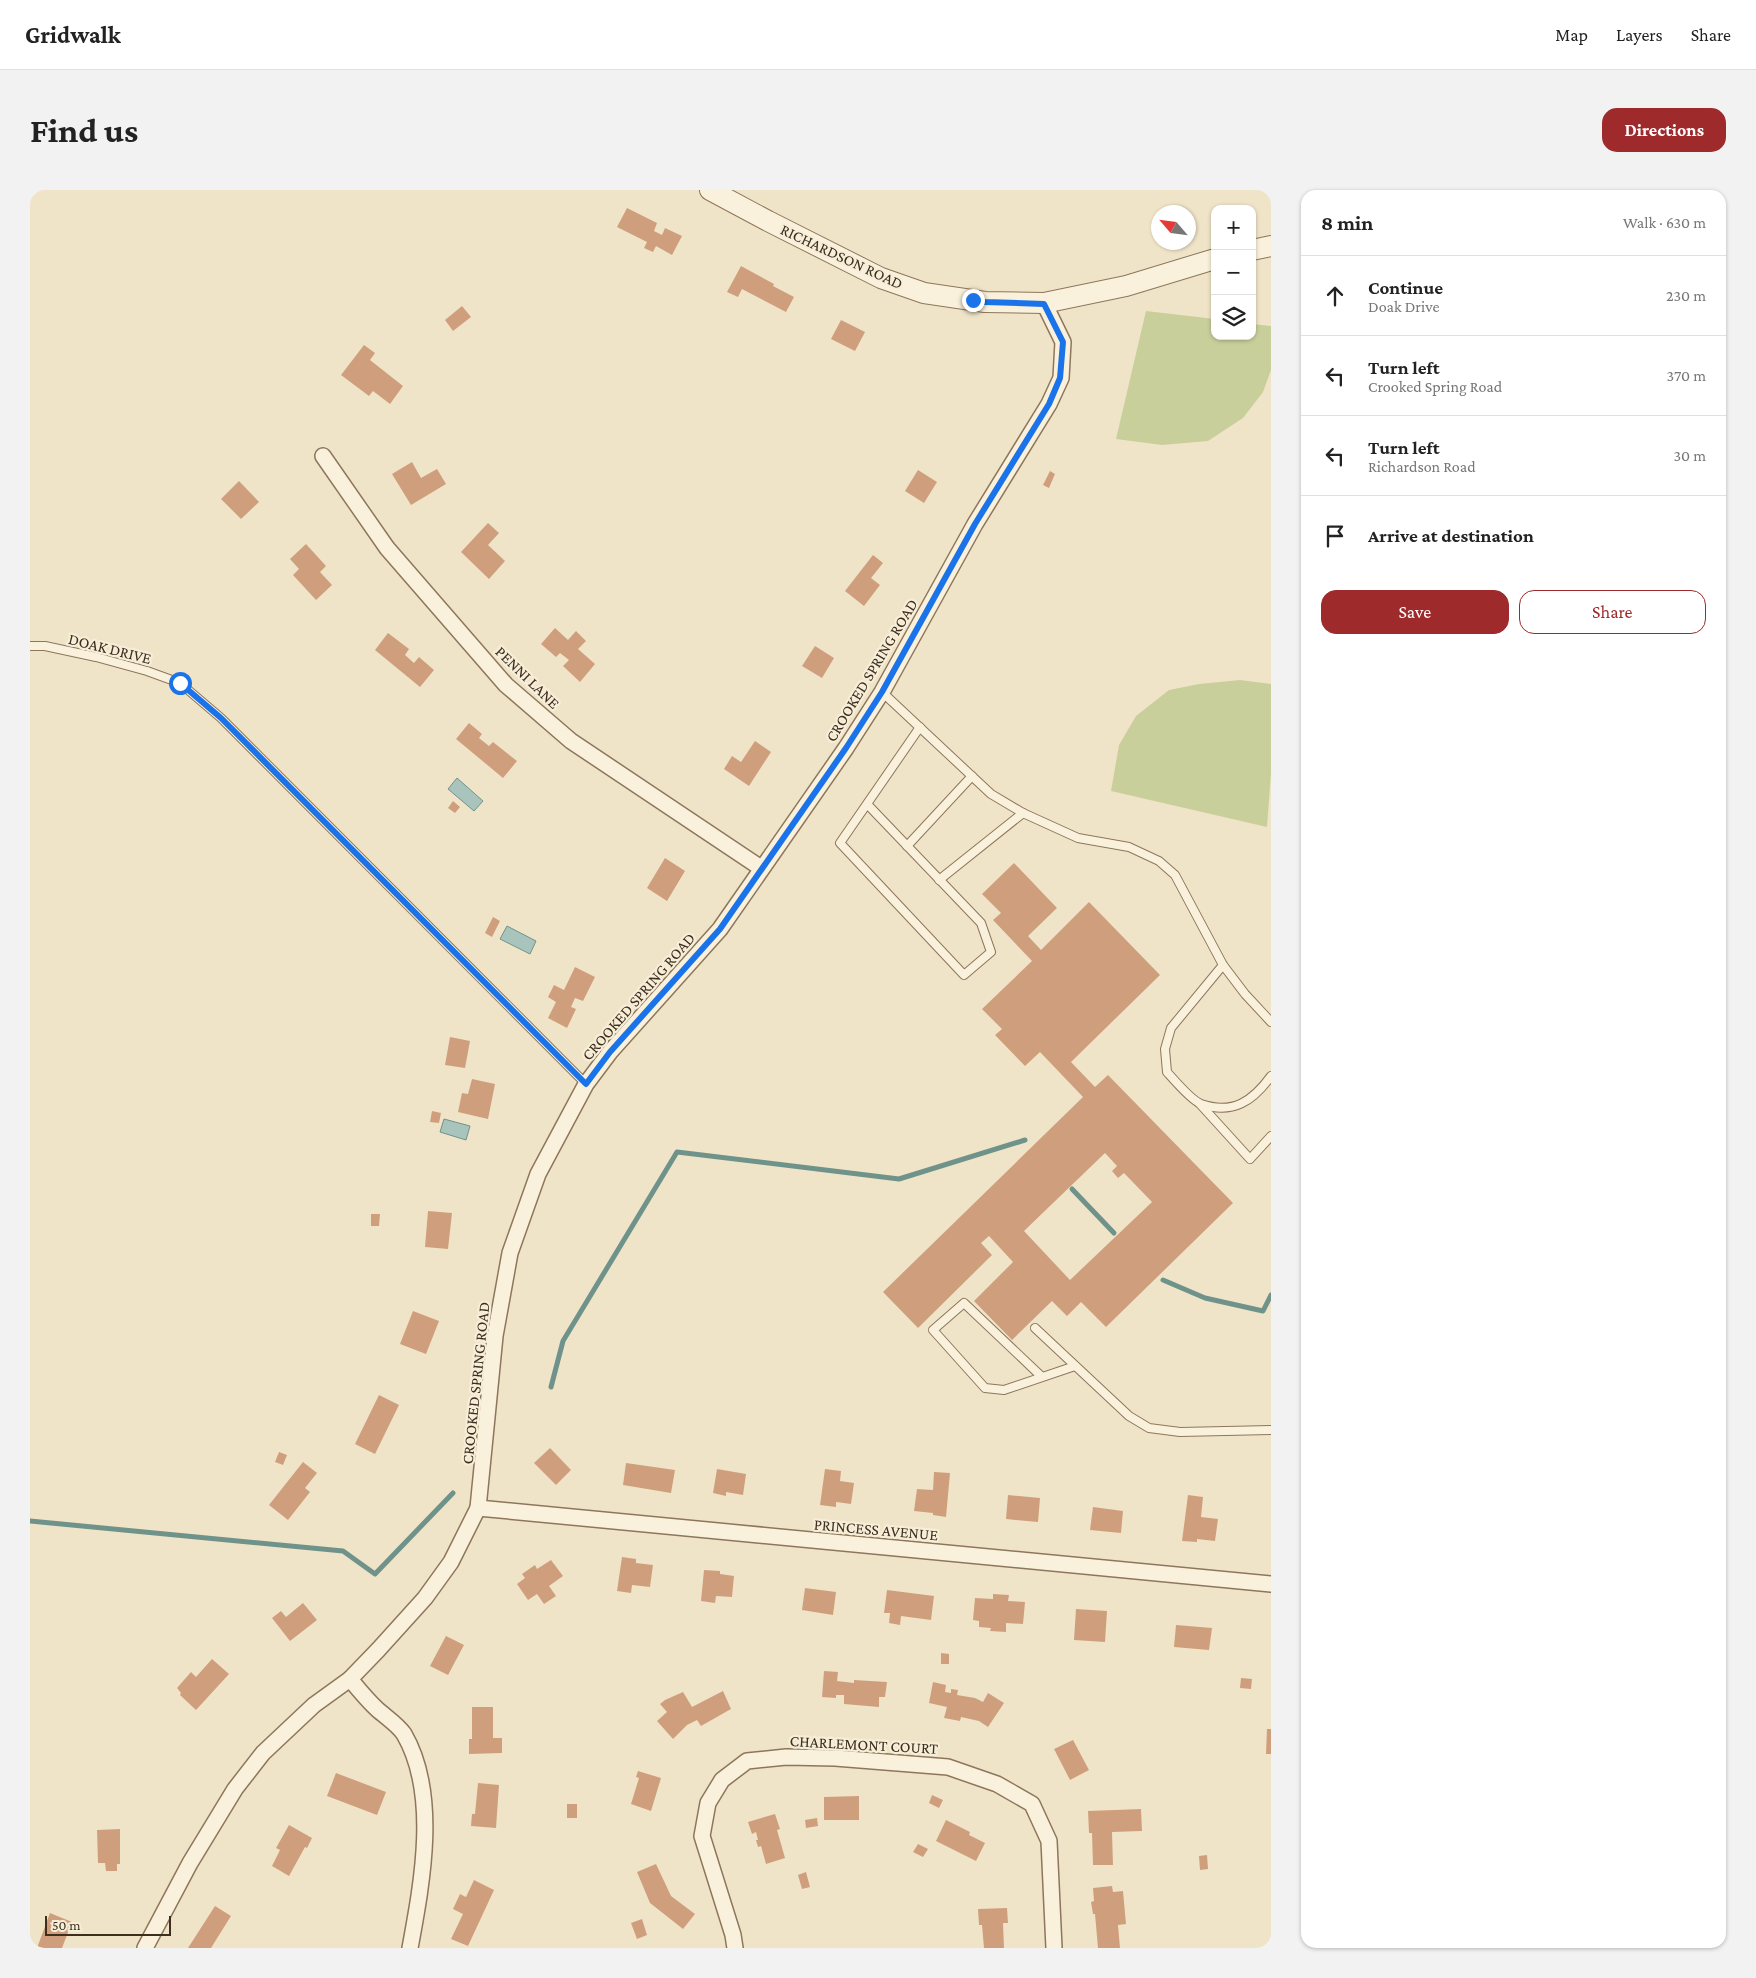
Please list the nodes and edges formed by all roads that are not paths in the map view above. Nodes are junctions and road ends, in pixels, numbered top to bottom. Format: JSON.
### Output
{"nodes":[{"id":1,"x":710,"y":190,"type":"edge"},
{"id":2,"x":1271,"y":246,"type":"edge"},
{"id":3,"x":1256,"y":249,"type":"edge"},
{"id":4,"x":1211,"y":260,"type":"edge"},
{"id":5,"x":1044,"y":304,"type":"junction"},
{"id":6,"x":323,"y":456,"type":"dead end"},
{"id":7,"x":30,"y":646,"type":"edge"},
{"id":8,"x":882,"y":692,"type":"junction"},
{"id":9,"x":920,"y":727,"type":"junction"},
{"id":10,"x":972,"y":776,"type":"junction"},
{"id":11,"x":867,"y":804,"type":"junction"},
{"id":12,"x":1023,"y":813,"type":"junction"},
{"id":13,"x":907,"y":846,"type":"junction"},
{"id":14,"x":761,"y":868,"type":"junction"},
{"id":15,"x":939,"y":880,"type":"junction"},
{"id":16,"x":1223,"y":965,"type":"junction"},
{"id":17,"x":1271,"y":1022,"type":"edge"},
{"id":18,"x":1271,"y":1076,"type":"edge"},
{"id":19,"x":586,"y":1084,"type":"junction"},
{"id":20,"x":1200,"y":1104,"type":"junction"},
{"id":21,"x":1271,"y":1136,"type":"edge"},
{"id":22,"x":1035,"y":1328,"type":"dead end"},
{"id":23,"x":1075,"y":1366,"type":"junction"},
{"id":24,"x":1042,"y":1377,"type":"junction"},
{"id":25,"x":1271,"y":1430,"type":"edge"},
{"id":26,"x":478,"y":1508,"type":"junction"},
{"id":27,"x":1271,"y":1584,"type":"edge"},
{"id":28,"x":350,"y":1679,"type":"junction"},
{"id":29,"x":145,"y":1948,"type":"edge"},
{"id":30,"x":410,"y":1948,"type":"edge"},
{"id":31,"x":735,"y":1948,"type":"edge"},
{"id":32,"x":1054,"y":1948,"type":"edge"}],
"edges":[{"from":1,"to":5,"type":"street","name":"RICHARDSON ROAD"},
{"from":2,"to":3,"type":"street"},
{"from":4,"to":5,"type":"street","name":"RICHARDSON ROAD"},
{"from":5,"to":8,"type":"street","name":"CROOKED SPRING ROAD"},
{"from":6,"to":14,"type":"street","name":"PENNI LANE"},
{"from":7,"to":19,"type":"lane","name":"DOAK DRIVE"},
{"from":8,"to":9,"type":"lane"},
{"from":8,"to":14,"type":"street","name":"CROOKED SPRING ROAD"},
{"from":9,"to":10,"type":"lane"},
{"from":9,"to":11,"type":"lane"},
{"from":10,"to":12,"type":"lane"},
{"from":10,"to":13,"type":"lane"},
{"from":11,"to":13,"type":"lane"},
{"from":11,"to":15,"type":"lane"},
{"from":12,"to":15,"type":"lane"},
{"from":12,"to":16,"type":"lane"},
{"from":13,"to":15,"type":"lane"},
{"from":14,"to":19,"type":"street","name":"CROOKED SPRING ROAD"},
{"from":16,"to":17,"type":"lane"},
{"from":16,"to":20,"type":"lane"},
{"from":18,"to":20,"type":"lane"},
{"from":19,"to":26,"type":"street","name":"CROOKED SPRING ROAD"},
{"from":20,"to":21,"type":"lane"},
{"from":22,"to":23,"type":"lane"},
{"from":23,"to":24,"type":"lane"},
{"from":23,"to":25,"type":"lane"},
{"from":24,"to":24,"type":"lane"},
{"from":26,"to":27,"type":"street","name":"PRINCESS AVENUE"},
{"from":26,"to":28,"type":"street","name":"CROOKED SPRING ROAD"},
{"from":28,"to":29,"type":"street","name":"CROOKED SPRING ROAD"},
{"from":28,"to":30,"type":"street"},
{"from":31,"to":32,"type":"street","name":"CHARLEMONT COURT"}]}
